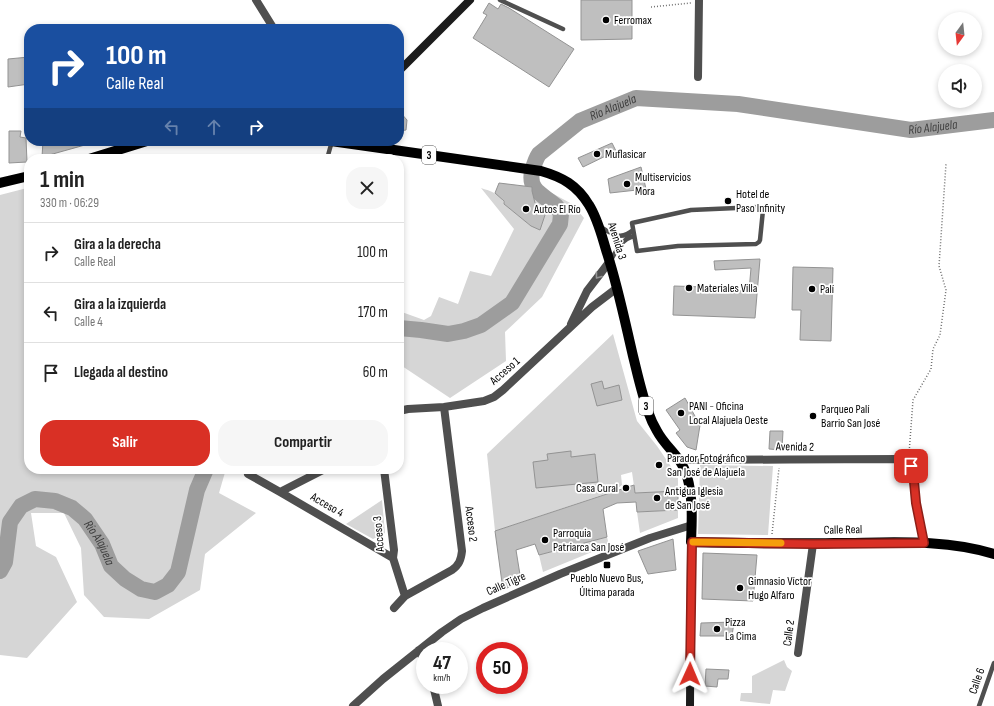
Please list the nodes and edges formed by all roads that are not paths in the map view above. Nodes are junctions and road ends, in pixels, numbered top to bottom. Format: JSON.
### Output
{"nodes":[{"id":1,"x":256,"y":0,"type":"edge"},
{"id":2,"x":470,"y":0,"type":"edge"},
{"id":3,"x":500,"y":0,"type":"edge"},
{"id":4,"x":699,"y":1,"type":"edge"},
{"id":5,"x":271,"y":24,"type":"edge"},
{"id":6,"x":563,"y":29,"type":"dead end"},
{"id":7,"x":404,"y":66,"type":"edge"},
{"id":8,"x":698,"y":78,"type":"dead end"},
{"id":9,"x":121,"y":146,"type":"edge"},
{"id":10,"x":372,"y":146,"type":"edge"},
{"id":11,"x":101,"y":154,"type":"edge"},
{"id":12,"x":24,"y":177,"type":"edge"},
{"id":13,"x":0,"y":183,"type":"edge"},
{"id":14,"x":599,"y":226,"type":"junction"},
{"id":15,"x":633,"y":230,"type":"junction"},
{"id":16,"x":634,"y":236,"type":"junction"},
{"id":17,"x":610,"y":261,"type":"junction"},
{"id":18,"x":617,"y":288,"type":"junction"},
{"id":19,"x":568,"y":330,"type":"junction"},
{"id":20,"x":444,"y":407,"type":"junction"},
{"id":21,"x":404,"y":410,"type":"edge"},
{"id":22,"x":680,"y":460,"type":"junction"},
{"id":23,"x":248,"y":474,"type":"dead end"},
{"id":24,"x":315,"y":474,"type":"edge"},
{"id":25,"x":385,"y":474,"type":"edge"},
{"id":26,"x":280,"y":492,"type":"junction"},
{"id":27,"x":692,"y":525,"type":"junction"},
{"id":28,"x":692,"y":542,"type":"junction"},
{"id":29,"x":924,"y":543,"type":"junction"},
{"id":30,"x":813,"y":544,"type":"junction"},
{"id":31,"x":994,"y":554,"type":"edge"},
{"id":32,"x":393,"y":558,"type":"junction"},
{"id":33,"x":405,"y":596,"type":"junction"},
{"id":34,"x":394,"y":608,"type":"dead end"},
{"id":35,"x":430,"y":642,"type":"edge"},
{"id":36,"x":416,"y":653,"type":"edge"},
{"id":37,"x":798,"y":653,"type":"dead end"},
{"id":38,"x":994,"y":663,"type":"edge"},
{"id":39,"x":435,"y":694,"type":"edge"},
{"id":40,"x":352,"y":706,"type":"edge"},
{"id":41,"x":438,"y":706,"type":"edge"},
{"id":42,"x":690,"y":706,"type":"edge"},
{"id":43,"x":979,"y":706,"type":"edge"}],
"edges":[{"from":1,"to":5,"type":"street"},
{"from":2,"to":7,"type":"main road"},
{"from":3,"to":6,"type":"lane"},
{"from":4,"to":8,"type":"street"},
{"from":9,"to":11,"type":"main road"},
{"from":10,"to":14,"type":"main road","name":"Avenida 3","number":"3"},
{"from":12,"to":13,"type":"main road"},
{"from":14,"to":15,"type":"lane"},
{"from":14,"to":17,"type":"main road","name":"Avenida 3","number":"3"},
{"from":15,"to":16,"type":"lane"},
{"from":15,"to":16,"type":"lane"},
{"from":16,"to":17,"type":"lane"},
{"from":17,"to":18,"type":"main road","name":"Avenida 3","number":"3"},
{"from":17,"to":19,"type":"street","name":"Acceso 1","one_way":true},
{"from":18,"to":19,"type":"street","name":"Acceso 1"},
{"from":18,"to":22,"type":"main road","name":"Avenida 3","number":"3"},
{"from":19,"to":20,"type":"street","name":"Acceso 1"},
{"from":20,"to":21,"type":"street","name":"Acceso 1"},
{"from":20,"to":33,"type":"street","name":"Acceso 2"},
{"from":22,"to":27,"type":"main road","name":"Avenida 3","number":"3"},
{"from":22,"to":29,"type":"street","name":"Avenida 2"},
{"from":23,"to":26,"type":"street","name":"Acceso 4"},
{"from":24,"to":26,"type":"street"},
{"from":25,"to":32,"type":"street","name":"Acceso 3"},
{"from":26,"to":32,"type":"street","name":"Acceso 4"},
{"from":27,"to":28,"type":"main road","name":"Avenida 3","number":"3"},
{"from":27,"to":35,"type":"street","name":"Calle Tigre"},
{"from":28,"to":30,"type":"main road","name":"Calle Real"},
{"from":28,"to":42,"type":"main road"},
{"from":29,"to":30,"type":"main road","name":"Calle Real"},
{"from":29,"to":31,"type":"main road","name":"Calle Real"},
{"from":30,"to":37,"type":"street","name":"Calle 2"},
{"from":32,"to":33,"type":"street","name":"Acceso 3"},
{"from":33,"to":34,"type":"street","name":"Acceso 2"},
{"from":36,"to":40,"type":"street","name":"Calle Tigre"},
{"from":38,"to":43,"type":"lane","name":"Calle 6"},
{"from":39,"to":41,"type":"street"}]}
